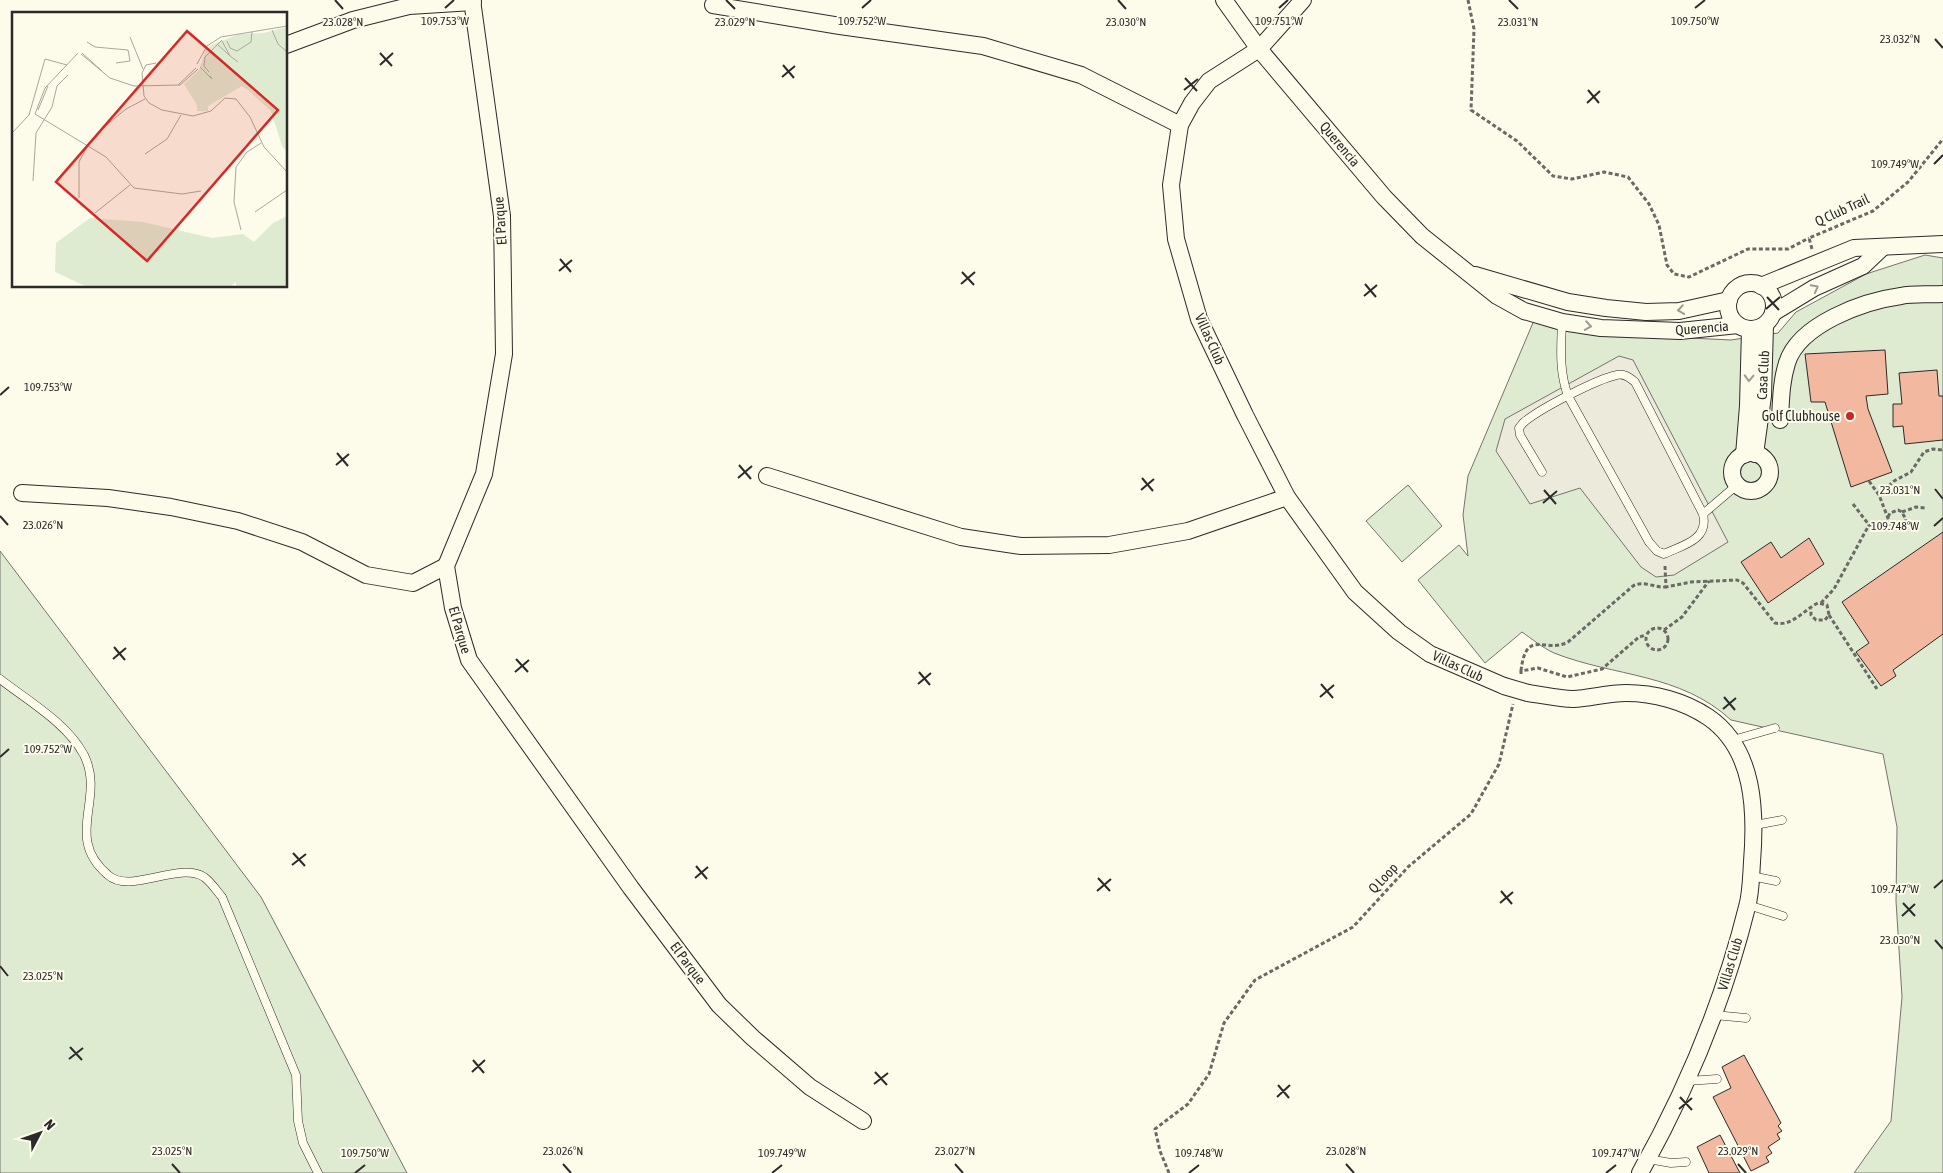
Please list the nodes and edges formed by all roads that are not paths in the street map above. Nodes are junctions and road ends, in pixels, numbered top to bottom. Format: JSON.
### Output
{"nodes":[{"id":1,"x":1224,"y":0,"type":"edge"},
{"id":2,"x":1303,"y":0,"type":"edge"},
{"id":3,"x":472,"y":1,"type":"edge"},
{"id":4,"x":713,"y":5,"type":"dead end"},
{"id":5,"x":288,"y":44,"type":"edge"},
{"id":6,"x":1258,"y":49,"type":"junction"},
{"id":7,"x":1180,"y":126,"type":"junction"},
{"id":8,"x":1943,"y":244,"type":"edge"},
{"id":9,"x":1883,"y":247,"type":"junction"},
{"id":10,"x":1471,"y":274,"type":"junction"},
{"id":11,"x":1762,"y":286,"type":"junction"},
{"id":12,"x":1943,"y":294,"type":"edge"},
{"id":13,"x":1729,"y":300,"type":"junction"},
{"id":14,"x":1562,"y":322,"type":"junction"},
{"id":15,"x":1756,"y":323,"type":"junction"},
{"id":16,"x":1568,"y":396,"type":"junction"},
{"id":17,"x":1780,"y":420,"type":"dead end"},
{"id":18,"x":1750,"y":455,"type":"junction"},
{"id":19,"x":1542,"y":472,"type":"dead end"},
{"id":20,"x":767,"y":476,"type":"dead end"},
{"id":21,"x":1737,"y":485,"type":"junction"},
{"id":22,"x":22,"y":493,"type":"dead end"},
{"id":23,"x":1287,"y":497,"type":"junction"},
{"id":24,"x":1702,"y":514,"type":"junction"},
{"id":25,"x":446,"y":566,"type":"junction"},
{"id":26,"x":0,"y":679,"type":"edge"},
{"id":27,"x":1775,"y":728,"type":"dead end"},
{"id":28,"x":1733,"y":740,"type":"junction"},
{"id":29,"x":1782,"y":820,"type":"dead end"},
{"id":30,"x":1755,"y":825,"type":"junction"},
{"id":31,"x":1751,"y":876,"type":"junction"},
{"id":32,"x":1776,"y":881,"type":"dead end"},
{"id":33,"x":1748,"y":906,"type":"junction"},
{"id":34,"x":1783,"y":916,"type":"dead end"},
{"id":35,"x":1714,"y":1015,"type":"junction"},
{"id":36,"x":1746,"y":1018,"type":"dead end"},
{"id":37,"x":1717,"y":1079,"type":"dead end"},
{"id":38,"x":1687,"y":1081,"type":"junction"},
{"id":39,"x":863,"y":1121,"type":"dead end"},
{"id":40,"x":1686,"y":1162,"type":"dead end"},
{"id":41,"x":1644,"y":1166,"type":"edge"},
{"id":42,"x":318,"y":1173,"type":"edge"}],
"edges":[{"from":1,"to":6,"type":"street","name":"Querencia"},
{"from":2,"to":6,"type":"street","name":"Villas Club"},
{"from":3,"to":5,"type":"street"},
{"from":3,"to":25,"type":"street","name":"El Parque"},
{"from":4,"to":7,"type":"street"},
{"from":6,"to":7,"type":"street","name":"Villas Club"},
{"from":6,"to":10,"type":"street","name":"Querencia"},
{"from":7,"to":23,"type":"street","name":"Villas Club"},
{"from":8,"to":9,"type":"street"},
{"from":9,"to":11,"type":"street"},
{"from":15,"to":9,"type":"street","name":"Querencia","one_way":true},
{"from":13,"to":10,"type":"street","name":"Querencia","one_way":true},
{"from":10,"to":14,"type":"street","name":"Querencia"},
{"from":11,"to":13,"type":"street"},
{"from":11,"to":15,"type":"street"},
{"from":12,"to":17,"type":"street"},
{"from":13,"to":15,"type":"street"},
{"from":14,"to":15,"type":"street","name":"Querencia","one_way":true},
{"from":14,"to":16,"type":"lane"},
{"from":15,"to":18,"type":"street","name":"Casa Club"},
{"from":16,"to":19,"type":"lane"},
{"from":16,"to":24,"type":"lane"},
{"from":16,"to":24,"type":"lane"},
{"from":18,"to":21,"type":"street"},
{"from":18,"to":21,"type":"street"},
{"from":20,"to":23,"type":"street"},
{"from":21,"to":24,"type":"lane"},
{"from":22,"to":25,"type":"street"},
{"from":23,"to":28,"type":"street","name":"Villas Club"},
{"from":25,"to":39,"type":"street","name":"El Parque"},
{"from":26,"to":42,"type":"lane"},
{"from":27,"to":28,"type":"lane"},
{"from":28,"to":30,"type":"street","name":"Villas Club"},
{"from":29,"to":30,"type":"lane"},
{"from":30,"to":31,"type":"street","name":"Villas Club"},
{"from":31,"to":32,"type":"lane"},
{"from":31,"to":33,"type":"street","name":"Villas Club"},
{"from":33,"to":34,"type":"lane"},
{"from":33,"to":35,"type":"street","name":"Villas Club"},
{"from":35,"to":36,"type":"lane"},
{"from":35,"to":38,"type":"street","name":"Villas Club"},
{"from":37,"to":38,"type":"lane"},
{"from":38,"to":41,"type":"street","name":"Villas Club"},
{"from":40,"to":41,"type":"lane"}]}
